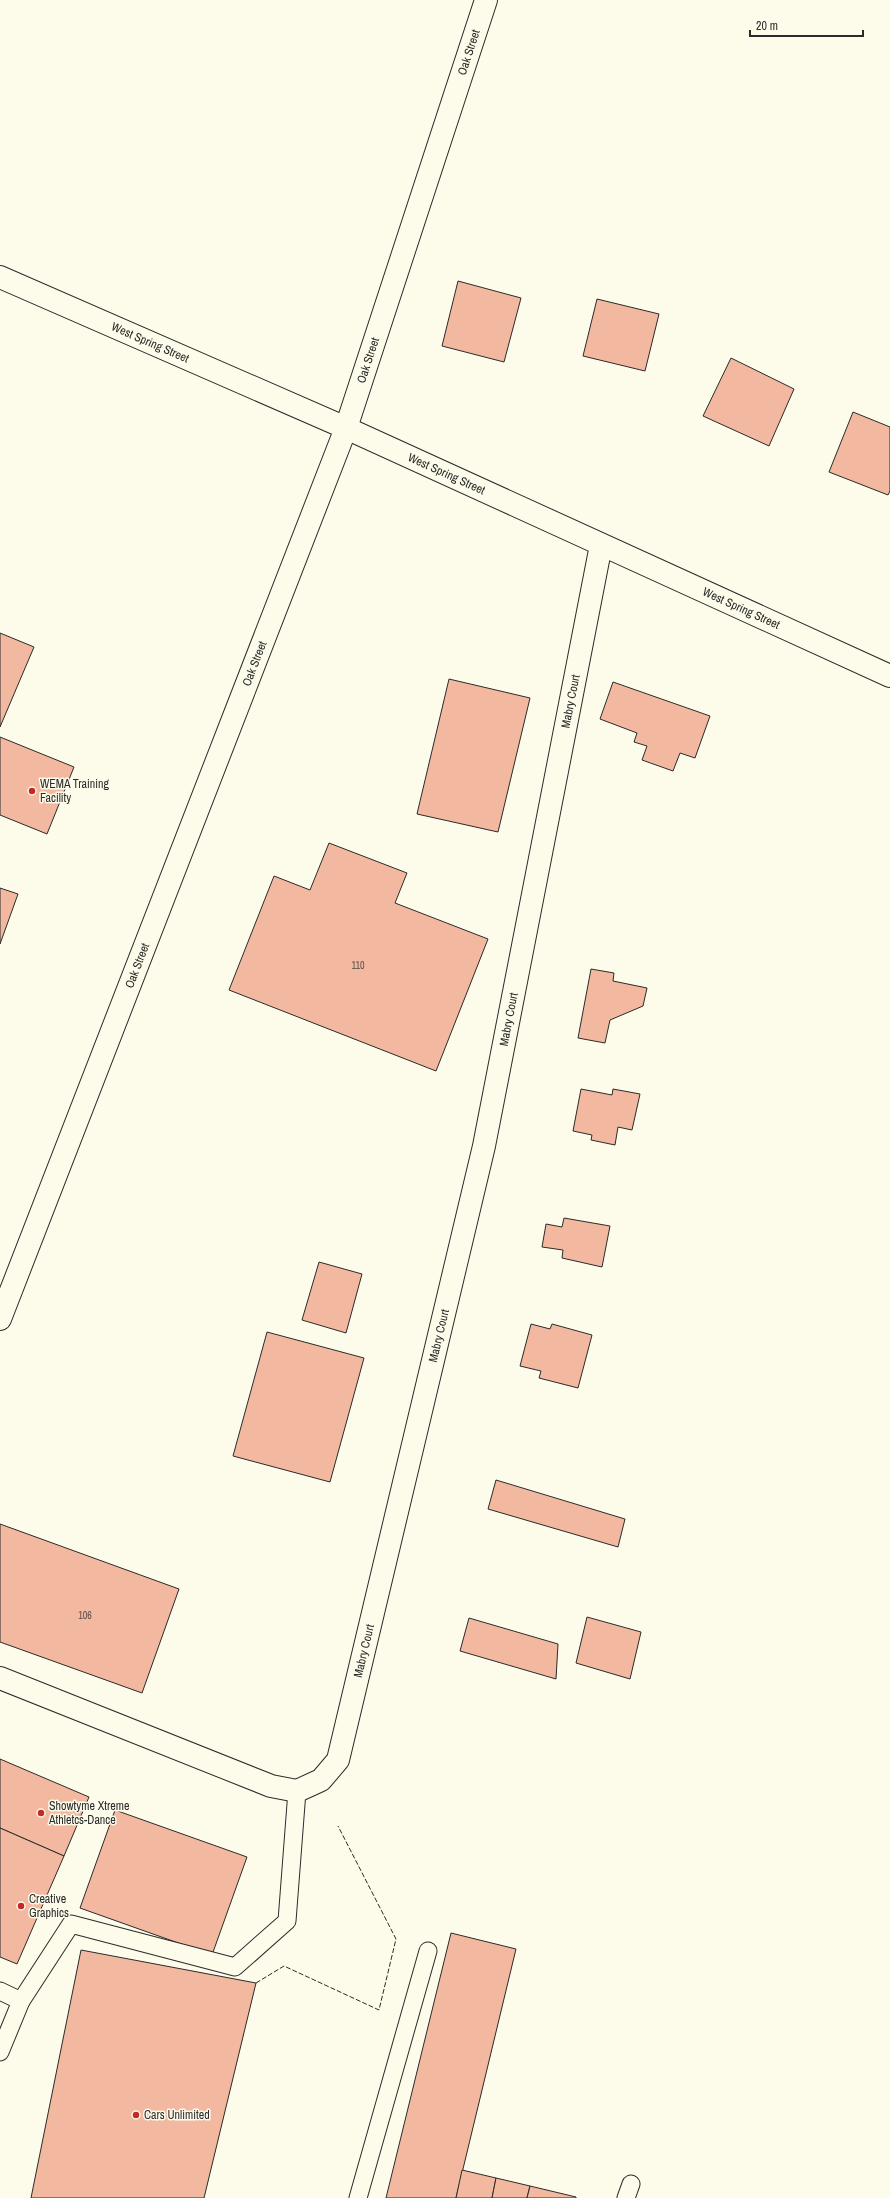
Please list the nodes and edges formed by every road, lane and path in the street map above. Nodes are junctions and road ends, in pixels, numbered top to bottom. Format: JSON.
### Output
{"nodes":[{"id":1,"x":486,"y":0,"type":"edge"},
{"id":2,"x":0,"y":276,"type":"edge"},
{"id":3,"x":346,"y":428,"type":"junction"},
{"id":4,"x":602,"y":545,"type":"junction"},
{"id":5,"x":890,"y":676,"type":"edge"},
{"id":6,"x":0,"y":1319,"type":"edge"},
{"id":7,"x":0,"y":1678,"type":"edge"},
{"id":8,"x":297,"y":1791,"type":"junction"},
{"id":9,"x":428,"y":1951,"type":"dead end"},
{"id":10,"x":0,"y":1991,"type":"edge"},
{"id":11,"x":20,"y":2001,"type":"junction"},
{"id":12,"x":0,"y":2052,"type":"edge"},
{"id":13,"x":358,"y":2198,"type":"edge"}],
"edges":[{"from":1,"to":3,"type":"street","name":"Oak Street"},
{"from":2,"to":3,"type":"street","name":"West Spring Street"},
{"from":3,"to":4,"type":"street","name":"West Spring Street"},
{"from":3,"to":6,"type":"street","name":"Oak Street"},
{"from":4,"to":5,"type":"street","name":"West Spring Street"},
{"from":4,"to":8,"type":"street","name":"Mabry Court"},
{"from":7,"to":8,"type":"street"},
{"from":8,"to":11,"type":"lane"},
{"from":9,"to":13,"type":"lane"},
{"from":10,"to":11,"type":"lane"},
{"from":11,"to":12,"type":"lane"}]}
